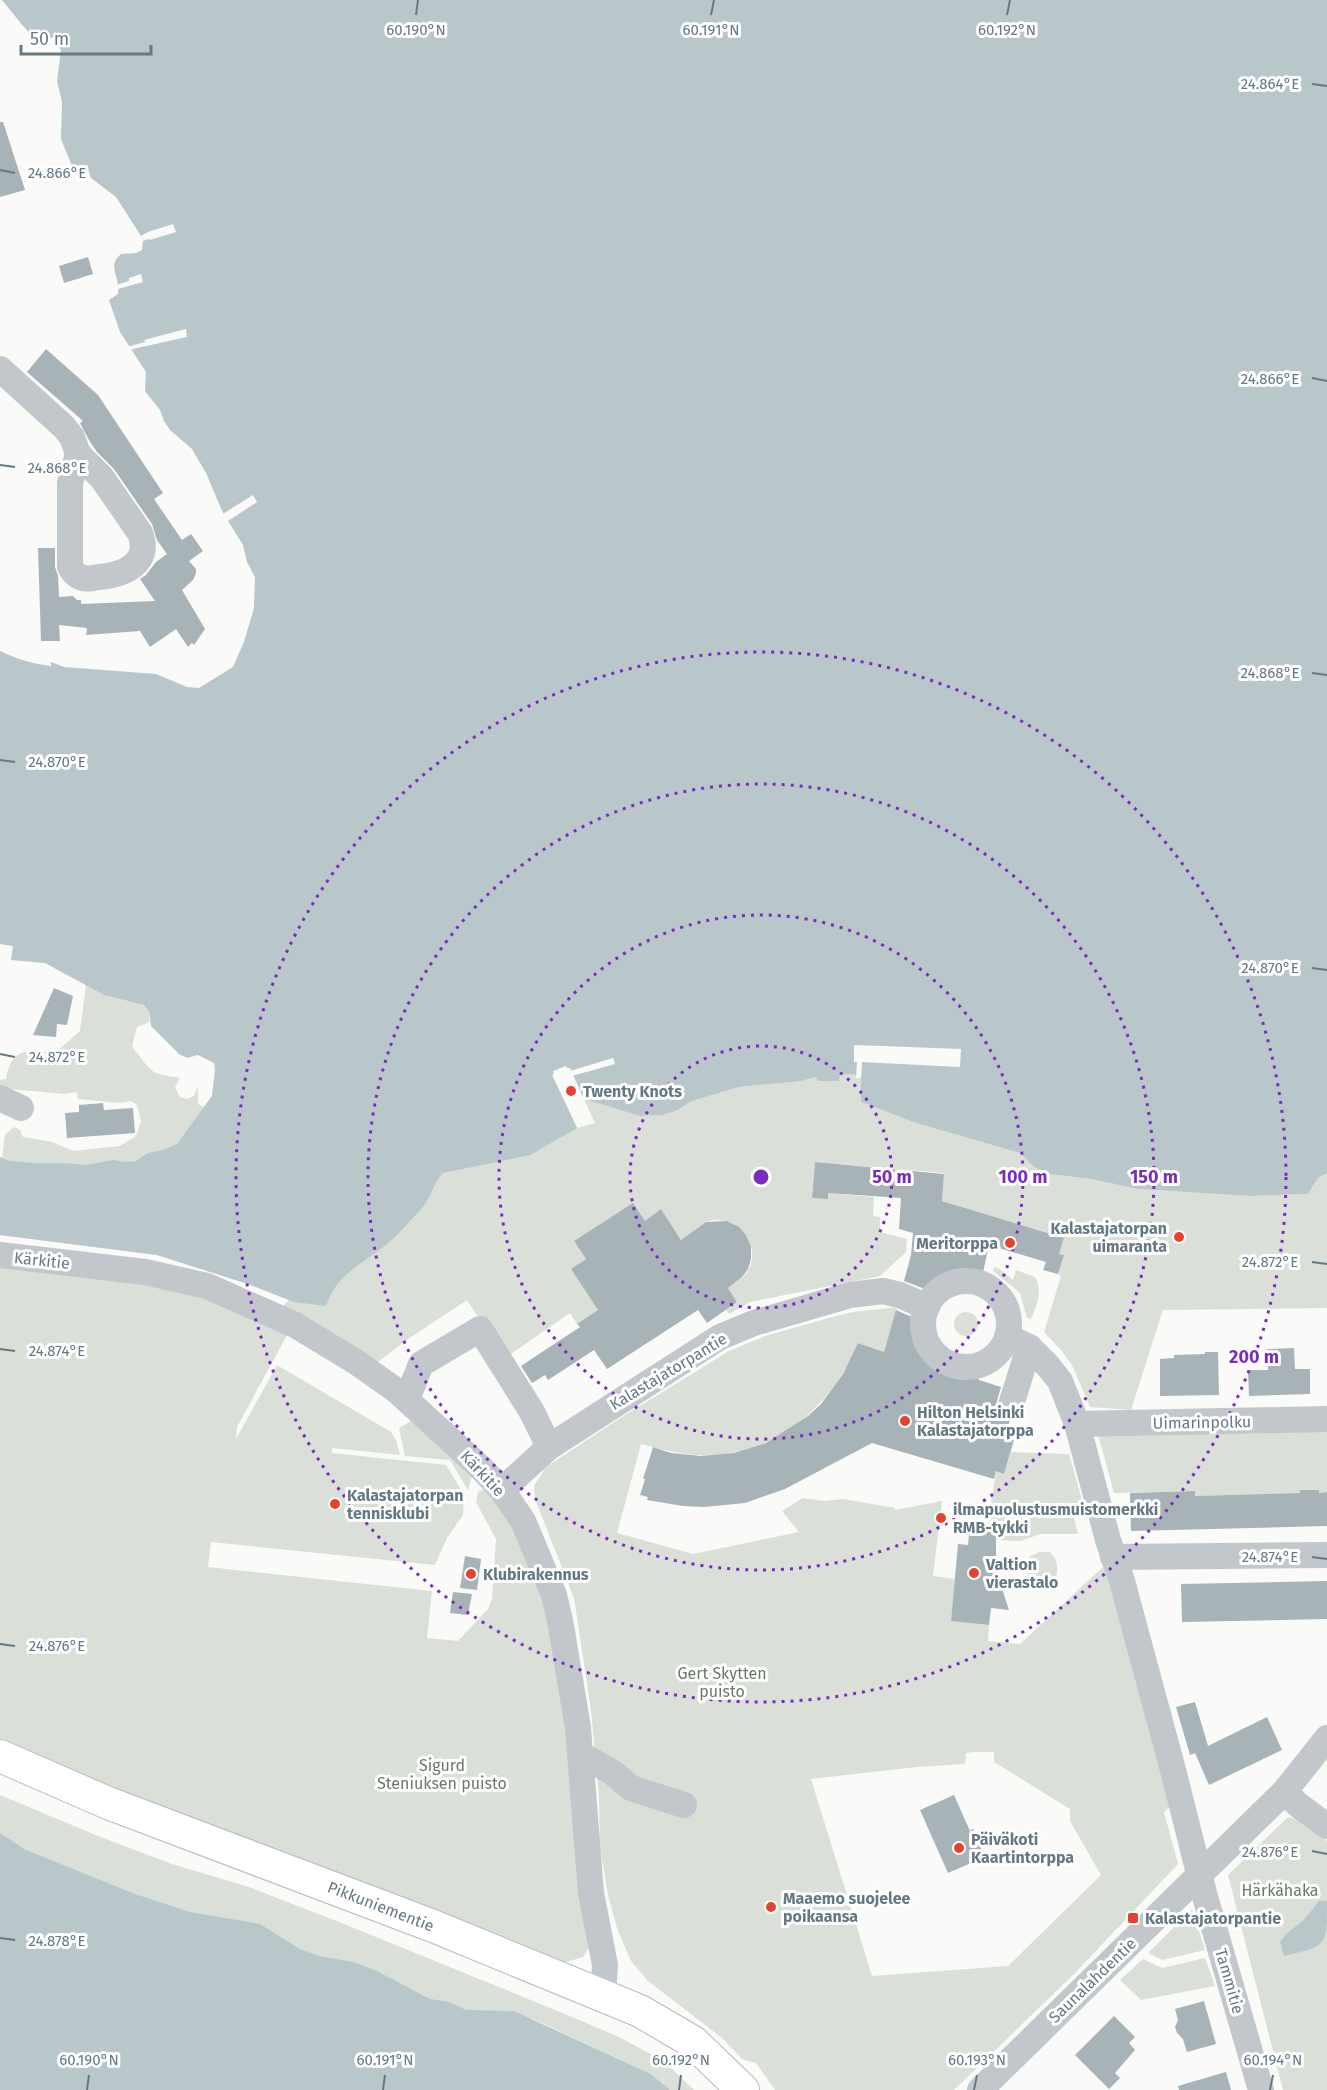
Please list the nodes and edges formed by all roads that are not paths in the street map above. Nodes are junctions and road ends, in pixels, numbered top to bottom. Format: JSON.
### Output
{"nodes":[{"id":1,"x":0,"y":369,"type":"edge"},
{"id":2,"x":78,"y":454,"type":"junction"},
{"id":3,"x":0,"y":1255,"type":"edge"},
{"id":4,"x":927,"y":1307,"type":"junction"},
{"id":5,"x":1019,"y":1342,"type":"junction"},
{"id":6,"x":407,"y":1400,"type":"junction"},
{"id":7,"x":1011,"y":1406,"type":"dead end"},
{"id":8,"x":1327,"y":1419,"type":"edge"},
{"id":9,"x":1077,"y":1424,"type":"junction"},
{"id":10,"x":549,"y":1446,"type":"junction"},
{"id":11,"x":502,"y":1490,"type":"junction"},
{"id":12,"x":1327,"y":1555,"type":"edge"},
{"id":13,"x":1113,"y":1557,"type":"junction"},
{"id":14,"x":1327,"y":1738,"type":"edge"},
{"id":15,"x":580,"y":1754,"type":"junction"},
{"id":16,"x":0,"y":1756,"type":"edge"},
{"id":17,"x":1285,"y":1791,"type":"junction"},
{"id":18,"x":684,"y":1805,"type":"dead end"},
{"id":19,"x":1327,"y":1826,"type":"edge"},
{"id":20,"x":1199,"y":1873,"type":"junction"},
{"id":21,"x":603,"y":1994,"type":"junction"},
{"id":22,"x":743,"y":2090,"type":"edge"},
{"id":23,"x":980,"y":2090,"type":"edge"},
{"id":24,"x":1260,"y":2090,"type":"edge"}],
"edges":[{"from":1,"to":2,"type":"street"},
{"from":2,"to":2,"type":"street"},
{"from":3,"to":6,"type":"street","name":"Kärkitie"},
{"from":4,"to":5,"type":"street"},
{"from":4,"to":5,"type":"street"},
{"from":4,"to":10,"type":"street","name":"Kalastajatorpantie"},
{"from":5,"to":7,"type":"street"},
{"from":5,"to":9,"type":"street"},
{"from":6,"to":10,"type":"street"},
{"from":6,"to":11,"type":"street","name":"Kärkitie"},
{"from":8,"to":9,"type":"street","name":"Uimarinpolku"},
{"from":9,"to":13,"type":"street"},
{"from":10,"to":11,"type":"street","name":"Kalastajatorpantie"},
{"from":11,"to":15,"type":"street","name":"Kärkitie"},
{"from":12,"to":13,"type":"street"},
{"from":13,"to":20,"type":"street"},
{"from":14,"to":17,"type":"street","name":"Saunalahdentie"},
{"from":15,"to":18,"type":"street"},
{"from":15,"to":21,"type":"street","name":"Kärkitie"},
{"from":16,"to":21,"type":"main road","name":"Pikkuniementie"},
{"from":17,"to":19,"type":"street"},
{"from":17,"to":20,"type":"street","name":"Saunalahdentie"},
{"from":20,"to":23,"type":"street","name":"Saunalahdentie"},
{"from":20,"to":24,"type":"street","name":"Tammitie"},
{"from":21,"to":22,"type":"main road","name":"Pikkuniementie"}]}
